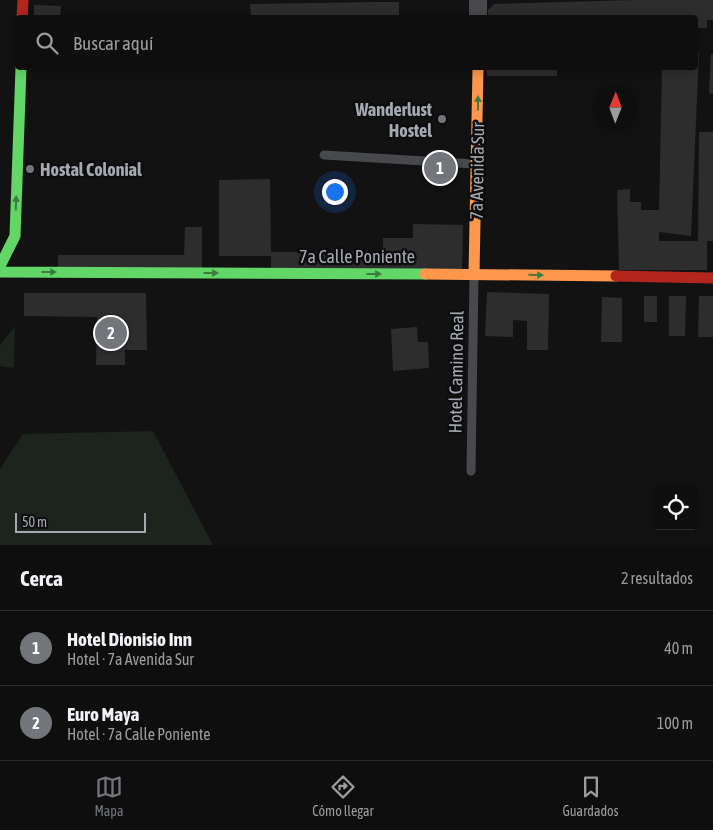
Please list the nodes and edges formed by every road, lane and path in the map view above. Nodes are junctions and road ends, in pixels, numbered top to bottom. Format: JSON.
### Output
{"nodes":[{"id":1,"x":23,"y":0,"type":"edge"},
{"id":2,"x":478,"y":0,"type":"edge"},
{"id":3,"x":22,"y":15,"type":"edge"},
{"id":4,"x":478,"y":15,"type":"edge"},
{"id":5,"x":20,"y":70,"type":"edge"},
{"id":6,"x":478,"y":70,"type":"edge"},
{"id":7,"x":324,"y":155,"type":"dead end"},
{"id":8,"x":477,"y":164,"type":"junction"},
{"id":9,"x":0,"y":235,"type":"edge"},
{"id":10,"x":15,"y":236,"type":"junction"},
{"id":11,"x":0,"y":266,"type":"edge"},
{"id":12,"x":0,"y":272,"type":"edge"},
{"id":13,"x":474,"y":274,"type":"junction"},
{"id":14,"x":713,"y":278,"type":"edge"},
{"id":15,"x":471,"y":471,"type":"dead end"}],
"edges":[{"from":1,"to":3,"type":"main road"},
{"from":2,"to":4,"type":"street"},
{"from":10,"to":5,"type":"main road","one_way":true},
{"from":8,"to":6,"type":"main road","name":"7a Avenida Sur","one_way":true},
{"from":7,"to":8,"type":"lane"},
{"from":8,"to":13,"type":"main road","name":"7a Avenida Sur"},
{"from":9,"to":10,"type":"main road"},
{"from":10,"to":11,"type":"main road"},
{"from":12,"to":13,"type":"main road","name":"7a Calle Poniente","one_way":true},
{"from":13,"to":14,"type":"main road","name":"7a Calle Poniente","one_way":true},
{"from":13,"to":15,"type":"lane","name":"Hotel Camino Real"}]}
